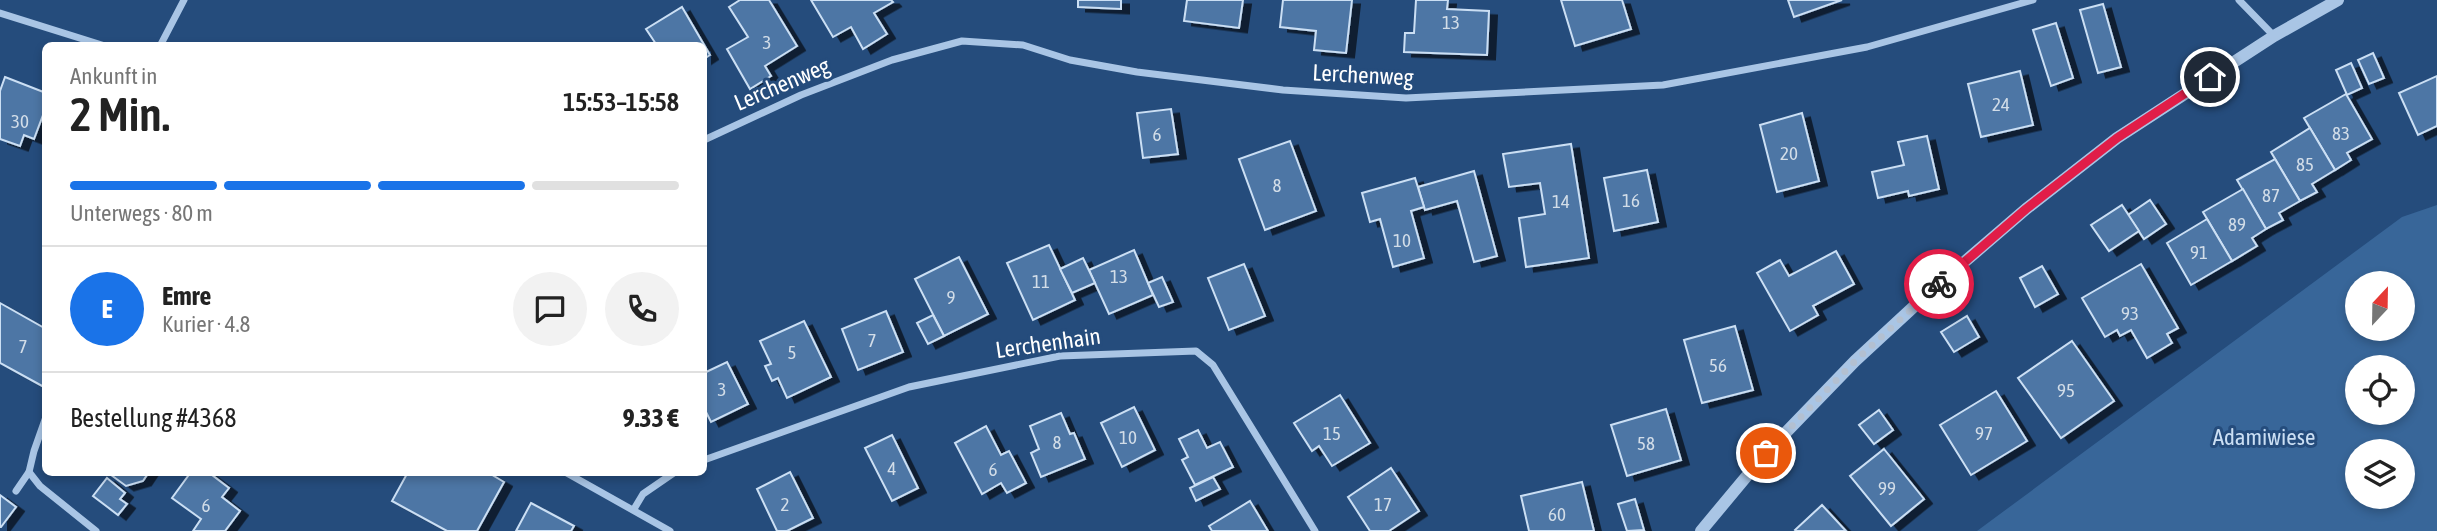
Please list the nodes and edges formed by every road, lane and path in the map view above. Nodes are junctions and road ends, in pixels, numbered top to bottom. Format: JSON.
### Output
{"nodes":[{"id":1,"x":184,"y":0,"type":"edge"},
{"id":2,"x":2033,"y":0,"type":"edge"},
{"id":3,"x":2238,"y":0,"type":"edge"},
{"id":4,"x":2338,"y":0,"type":"edge"},
{"id":5,"x":0,"y":13,"type":"edge"},
{"id":6,"x":2274,"y":36,"type":"junction"},
{"id":7,"x":92,"y":42,"type":"edge"},
{"id":8,"x":162,"y":42,"type":"edge"},
{"id":9,"x":707,"y":139,"type":"edge"},
{"id":10,"x":42,"y":428,"type":"edge"},
{"id":11,"x":707,"y":459,"type":"edge"},
{"id":12,"x":29,"y":472,"type":"junction"},
{"id":13,"x":572,"y":476,"type":"edge"},
{"id":14,"x":669,"y":476,"type":"edge"},
{"id":15,"x":16,"y":491,"type":"dead end"},
{"id":16,"x":634,"y":509,"type":"junction"},
{"id":17,"x":96,"y":531,"type":"edge"},
{"id":18,"x":670,"y":531,"type":"edge"},
{"id":19,"x":1315,"y":531,"type":"edge"},
{"id":20,"x":1701,"y":531,"type":"edge"}],
"edges":[{"from":1,"to":8,"type":"street"},
{"from":2,"to":9,"type":"street","name":"Lerchenweg"},
{"from":3,"to":6,"type":"street"},
{"from":4,"to":6,"type":"street"},
{"from":5,"to":7,"type":"street"},
{"from":6,"to":20,"type":"street"},
{"from":10,"to":12,"type":"street"},
{"from":11,"to":19,"type":"street","name":"Lerchenhain"},
{"from":12,"to":15,"type":"street"},
{"from":12,"to":17,"type":"street"},
{"from":13,"to":16,"type":"street"},
{"from":14,"to":16,"type":"street"},
{"from":16,"to":18,"type":"street"}]}
